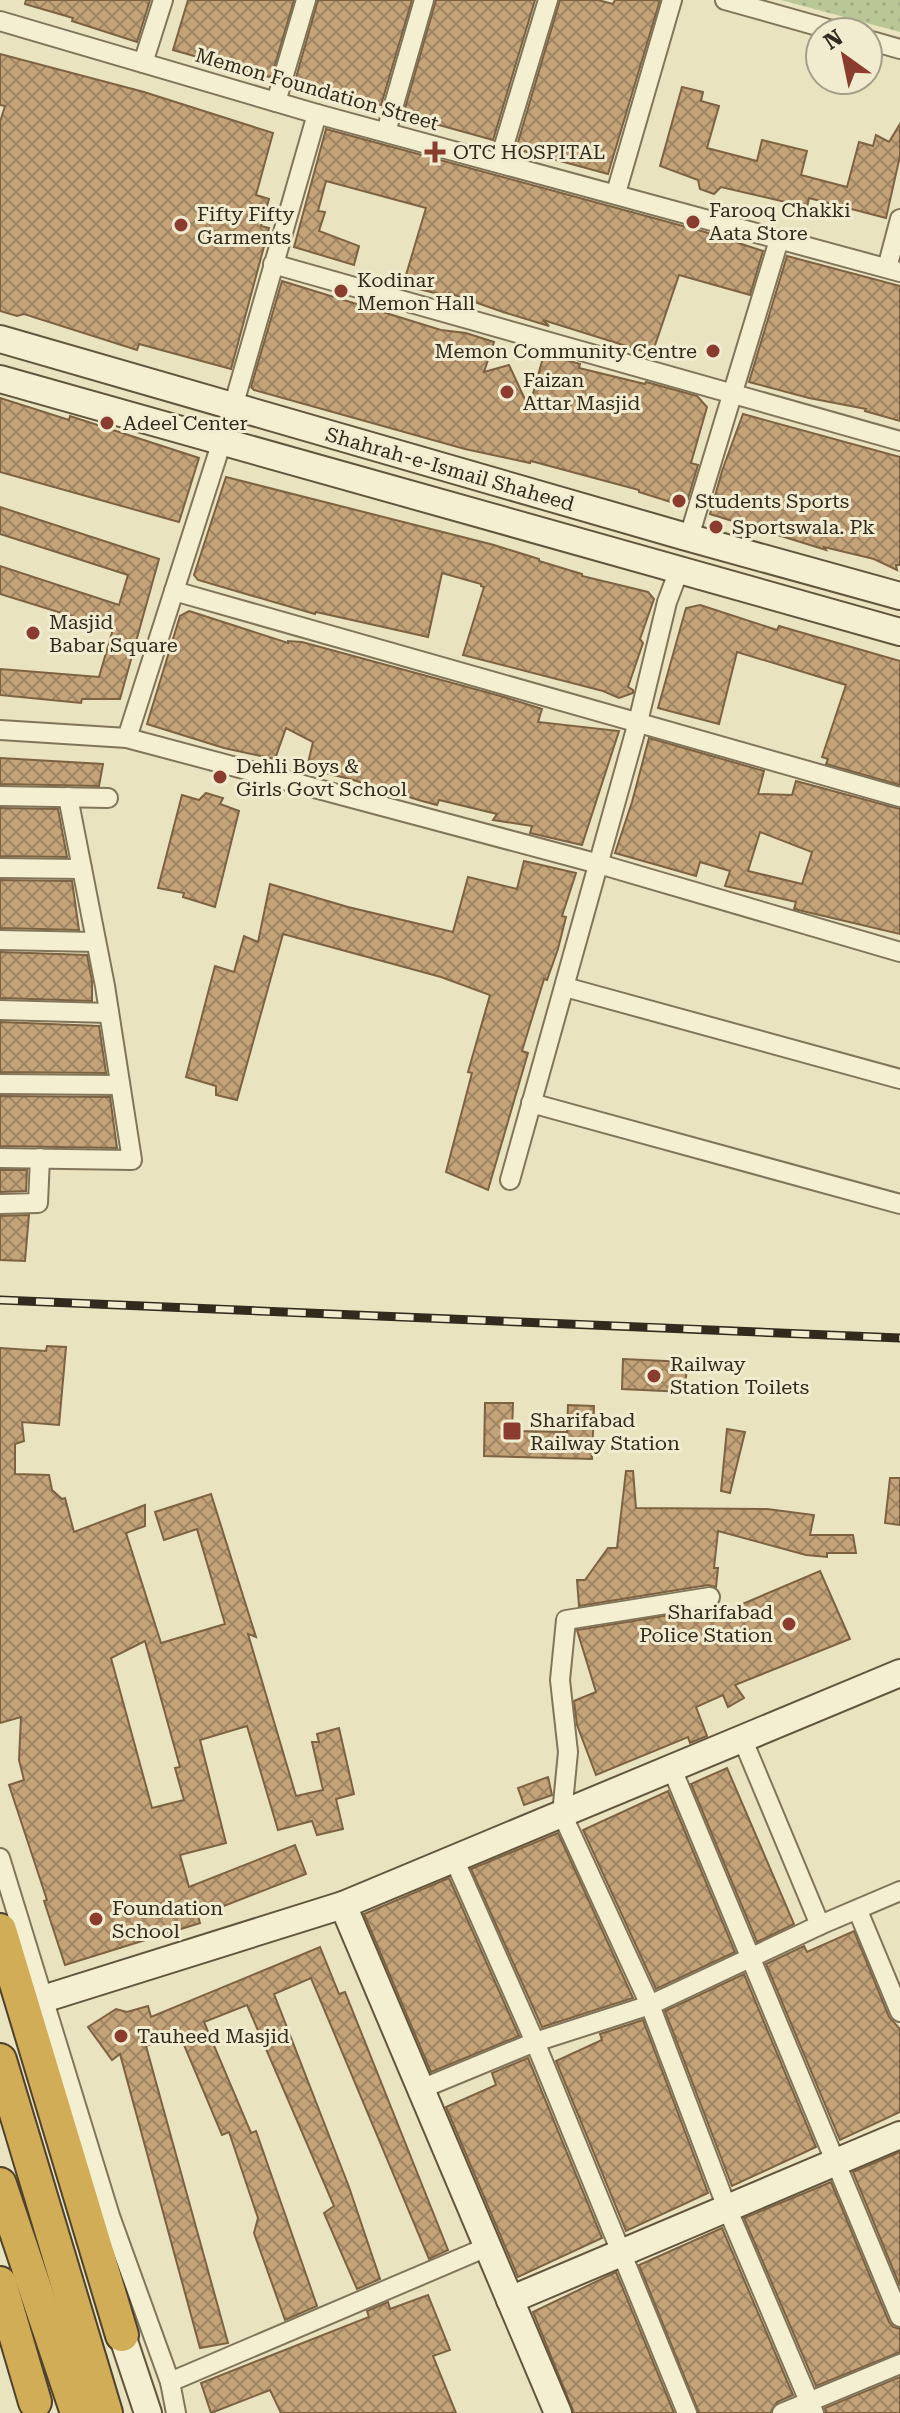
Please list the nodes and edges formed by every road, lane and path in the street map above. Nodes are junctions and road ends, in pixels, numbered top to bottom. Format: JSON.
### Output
{"nodes":[{"id":1,"x":163,"y":0,"type":"edge"},
{"id":2,"x":306,"y":0,"type":"edge"},
{"id":3,"x":424,"y":0,"type":"edge"},
{"id":4,"x":548,"y":0,"type":"edge"},
{"id":5,"x":672,"y":0,"type":"edge"},
{"id":6,"x":725,"y":0,"type":"edge"},
{"id":7,"x":0,"y":21,"type":"edge"},
{"id":8,"x":804,"y":22,"type":"edge"},
{"id":9,"x":143,"y":63,"type":"junction"},
{"id":10,"x":276,"y":102,"type":"junction"},
{"id":11,"x":317,"y":114,"type":"junction"},
{"id":12,"x":386,"y":132,"type":"junction"},
{"id":13,"x":499,"y":162,"type":"junction"},
{"id":14,"x":616,"y":193,"type":"junction"},
{"id":15,"x":900,"y":219,"type":"edge"},
{"id":16,"x":779,"y":240,"type":"junction"},
{"id":17,"x":273,"y":264,"type":"junction"},
{"id":18,"x":894,"y":270,"type":"edge"},
{"id":19,"x":0,"y":339,"type":"edge"},
{"id":20,"x":0,"y":379,"type":"edge"},
{"id":21,"x":733,"y":396,"type":"junction"},
{"id":22,"x":233,"y":407,"type":"junction"},
{"id":23,"x":222,"y":441,"type":"junction"},
{"id":24,"x":900,"y":441,"type":"edge"},
{"id":25,"x":689,"y":537,"type":"junction"},
{"id":26,"x":679,"y":570,"type":"junction"},
{"id":27,"x":174,"y":591,"type":"junction"},
{"id":28,"x":900,"y":596,"type":"edge"},
{"id":29,"x":900,"y":632,"type":"edge"},
{"id":30,"x":638,"y":722,"type":"junction"},
{"id":31,"x":0,"y":730,"type":"edge"},
{"id":32,"x":127,"y":738,"type":"junction"},
{"id":33,"x":0,"y":796,"type":"edge"},
{"id":34,"x":68,"y":797,"type":"junction"},
{"id":35,"x":900,"y":797,"type":"edge"},
{"id":36,"x":108,"y":798,"type":"dead end"},
{"id":37,"x":599,"y":864,"type":"junction"},
{"id":38,"x":0,"y":868,"type":"edge"},
{"id":39,"x":82,"y":869,"type":"junction"},
{"id":40,"x":0,"y":940,"type":"edge"},
{"id":41,"x":96,"y":942,"type":"junction"},
{"id":42,"x":900,"y":952,"type":"edge"},
{"id":43,"x":565,"y":987,"type":"junction"},
{"id":44,"x":0,"y":1010,"type":"edge"},
{"id":45,"x":109,"y":1013,"type":"junction"},
{"id":46,"x":900,"y":1079,"type":"edge"},
{"id":47,"x":0,"y":1084,"type":"edge"},
{"id":48,"x":120,"y":1085,"type":"junction"},
{"id":49,"x":531,"y":1103,"type":"junction"},
{"id":50,"x":0,"y":1158,"type":"edge"},
{"id":51,"x":40,"y":1158,"type":"junction"},
{"id":52,"x":510,"y":1180,"type":"dead end"},
{"id":53,"x":0,"y":1204,"type":"edge"},
{"id":54,"x":900,"y":1204,"type":"edge"},
{"id":55,"x":710,"y":1597,"type":"dead end"},
{"id":56,"x":900,"y":1673,"type":"edge"},
{"id":57,"x":742,"y":1738,"type":"junction"},
{"id":58,"x":672,"y":1769,"type":"junction"},
{"id":59,"x":562,"y":1814,"type":"junction"},
{"id":60,"x":0,"y":1858,"type":"edge"},
{"id":61,"x":454,"y":1859,"type":"junction"},
{"id":62,"x":900,"y":1891,"type":"edge"},
{"id":63,"x":343,"y":1905,"type":"junction"},
{"id":64,"x":858,"y":1911,"type":"junction"},
{"id":65,"x":820,"y":1925,"type":"junction"},
{"id":66,"x":0,"y":1930,"type":"edge"},
{"id":67,"x":751,"y":1959,"type":"junction"},
{"id":68,"x":893,"y":1977,"type":"edge"},
{"id":69,"x":43,"y":1999,"type":"junction"},
{"id":70,"x":650,"y":2005,"type":"junction"},
{"id":71,"x":900,"y":2012,"type":"edge"},
{"id":72,"x":535,"y":2042,"type":"junction"},
{"id":73,"x":0,"y":2060,"type":"edge"},
{"id":74,"x":421,"y":2089,"type":"junction"},
{"id":75,"x":900,"y":2135,"type":"edge"},
{"id":76,"x":835,"y":2163,"type":"junction"},
{"id":77,"x":0,"y":2184,"type":"edge"},
{"id":78,"x":727,"y":2208,"type":"junction"},
{"id":79,"x":487,"y":2247,"type":"junction"},
{"id":80,"x":620,"y":2253,"type":"junction"},
{"id":81,"x":0,"y":2283,"type":"edge"},
{"id":82,"x":510,"y":2300,"type":"junction"},
{"id":83,"x":900,"y":2317,"type":"edge"},
{"id":84,"x":122,"y":2335,"type":"joint"},
{"id":85,"x":900,"y":2364,"type":"edge"},
{"id":86,"x":170,"y":2382,"type":"junction"},
{"id":87,"x":36,"y":2408,"type":"edge"},
{"id":88,"x":811,"y":2408,"type":"edge"},
{"id":89,"x":77,"y":2413,"type":"edge"},
{"id":90,"x":106,"y":2413,"type":"edge"},
{"id":91,"x":148,"y":2413,"type":"edge"},
{"id":92,"x":176,"y":2413,"type":"edge"},
{"id":93,"x":558,"y":2413,"type":"edge"},
{"id":94,"x":687,"y":2413,"type":"edge"},
{"id":95,"x":782,"y":2413,"type":"edge"}],
"edges":[{"from":1,"to":9,"type":"street"},
{"from":2,"to":10,"type":"street"},
{"from":3,"to":12,"type":"street"},
{"from":4,"to":13,"type":"street"},
{"from":5,"to":14,"type":"street"},
{"from":6,"to":8,"type":"street"},
{"from":7,"to":9,"type":"street","name":"Memon Foundation Street"},
{"from":9,"to":10,"type":"street","name":"Memon Foundation Street"},
{"from":10,"to":11,"type":"street","name":"Memon Foundation Street"},
{"from":11,"to":12,"type":"street","name":"Memon Foundation Street"},
{"from":11,"to":17,"type":"street"},
{"from":12,"to":13,"type":"street","name":"Memon Foundation Street"},
{"from":13,"to":14,"type":"street","name":"Memon Foundation Street"},
{"from":14,"to":16,"type":"street","name":"Memon Foundation Street"},
{"from":15,"to":18,"type":"street"},
{"from":16,"to":18,"type":"street","name":"Memon Foundation Street"},
{"from":16,"to":21,"type":"street"},
{"from":17,"to":21,"type":"street"},
{"from":17,"to":22,"type":"street"},
{"from":19,"to":22,"type":"main road","name":"Shahrah-e-Ismail Shaheed"},
{"from":20,"to":23,"type":"main road","name":"Shahrah-e-Ismail Shaheed"},
{"from":21,"to":24,"type":"street"},
{"from":21,"to":25,"type":"street"},
{"from":22,"to":25,"type":"main road","name":"Shahrah-e-Ismail Shaheed"},
{"from":23,"to":26,"type":"main road","name":"Shahrah-e-Ismail Shaheed"},
{"from":23,"to":27,"type":"street"},
{"from":25,"to":28,"type":"main road","name":"Shahrah-e-Ismail Shaheed"},
{"from":26,"to":29,"type":"main road","name":"Shahrah-e-Ismail Shaheed"},
{"from":26,"to":30,"type":"street"},
{"from":27,"to":30,"type":"street"},
{"from":27,"to":32,"type":"street"},
{"from":30,"to":35,"type":"street"},
{"from":30,"to":37,"type":"street"},
{"from":31,"to":32,"type":"street"},
{"from":32,"to":37,"type":"street"},
{"from":33,"to":34,"type":"street"},
{"from":34,"to":36,"type":"street"},
{"from":34,"to":39,"type":"street"},
{"from":37,"to":42,"type":"street"},
{"from":37,"to":43,"type":"street"},
{"from":38,"to":39,"type":"street"},
{"from":39,"to":41,"type":"street"},
{"from":40,"to":41,"type":"street"},
{"from":41,"to":45,"type":"street"},
{"from":43,"to":46,"type":"street"},
{"from":43,"to":49,"type":"street"},
{"from":44,"to":45,"type":"street"},
{"from":45,"to":48,"type":"street"},
{"from":47,"to":48,"type":"street"},
{"from":48,"to":51,"type":"street"},
{"from":49,"to":52,"type":"street"},
{"from":49,"to":54,"type":"street"},
{"from":50,"to":51,"type":"street"},
{"from":51,"to":53,"type":"street"},
{"from":55,"to":59,"type":"street"},
{"from":56,"to":57,"type":"main road"},
{"from":57,"to":58,"type":"main road"},
{"from":57,"to":65,"type":"street"},
{"from":58,"to":59,"type":"main road"},
{"from":58,"to":67,"type":"street"},
{"from":59,"to":61,"type":"main road"},
{"from":59,"to":70,"type":"street"},
{"from":60,"to":69,"type":"street"},
{"from":61,"to":63,"type":"main road"},
{"from":61,"to":72,"type":"street"},
{"from":62,"to":64,"type":"street"},
{"from":63,"to":69,"type":"main road"},
{"from":63,"to":74,"type":"main road"},
{"from":64,"to":65,"type":"street"},
{"from":64,"to":68,"type":"street"},
{"from":65,"to":67,"type":"street"},
{"from":66,"to":84,"type":"highway"},
{"from":67,"to":70,"type":"street"},
{"from":67,"to":76,"type":"street"},
{"from":68,"to":71,"type":"street"},
{"from":69,"to":86,"type":"street"},
{"from":70,"to":72,"type":"street"},
{"from":70,"to":78,"type":"street"},
{"from":72,"to":74,"type":"street"},
{"from":72,"to":80,"type":"street"},
{"from":73,"to":90,"type":"highway"},
{"from":74,"to":79,"type":"main road"},
{"from":75,"to":76,"type":"main road"},
{"from":76,"to":78,"type":"main road"},
{"from":76,"to":83,"type":"street"},
{"from":77,"to":89,"type":"highway"},
{"from":78,"to":80,"type":"main road"},
{"from":78,"to":88,"type":"street"},
{"from":79,"to":82,"type":"main road"},
{"from":79,"to":86,"type":"street"},
{"from":80,"to":82,"type":"main road"},
{"from":80,"to":94,"type":"street"},
{"from":81,"to":87,"type":"highway"},
{"from":82,"to":93,"type":"main road"},
{"from":84,"to":91,"type":"main road"},
{"from":85,"to":88,"type":"street"},
{"from":86,"to":92,"type":"street"},
{"from":88,"to":95,"type":"street"}]}
